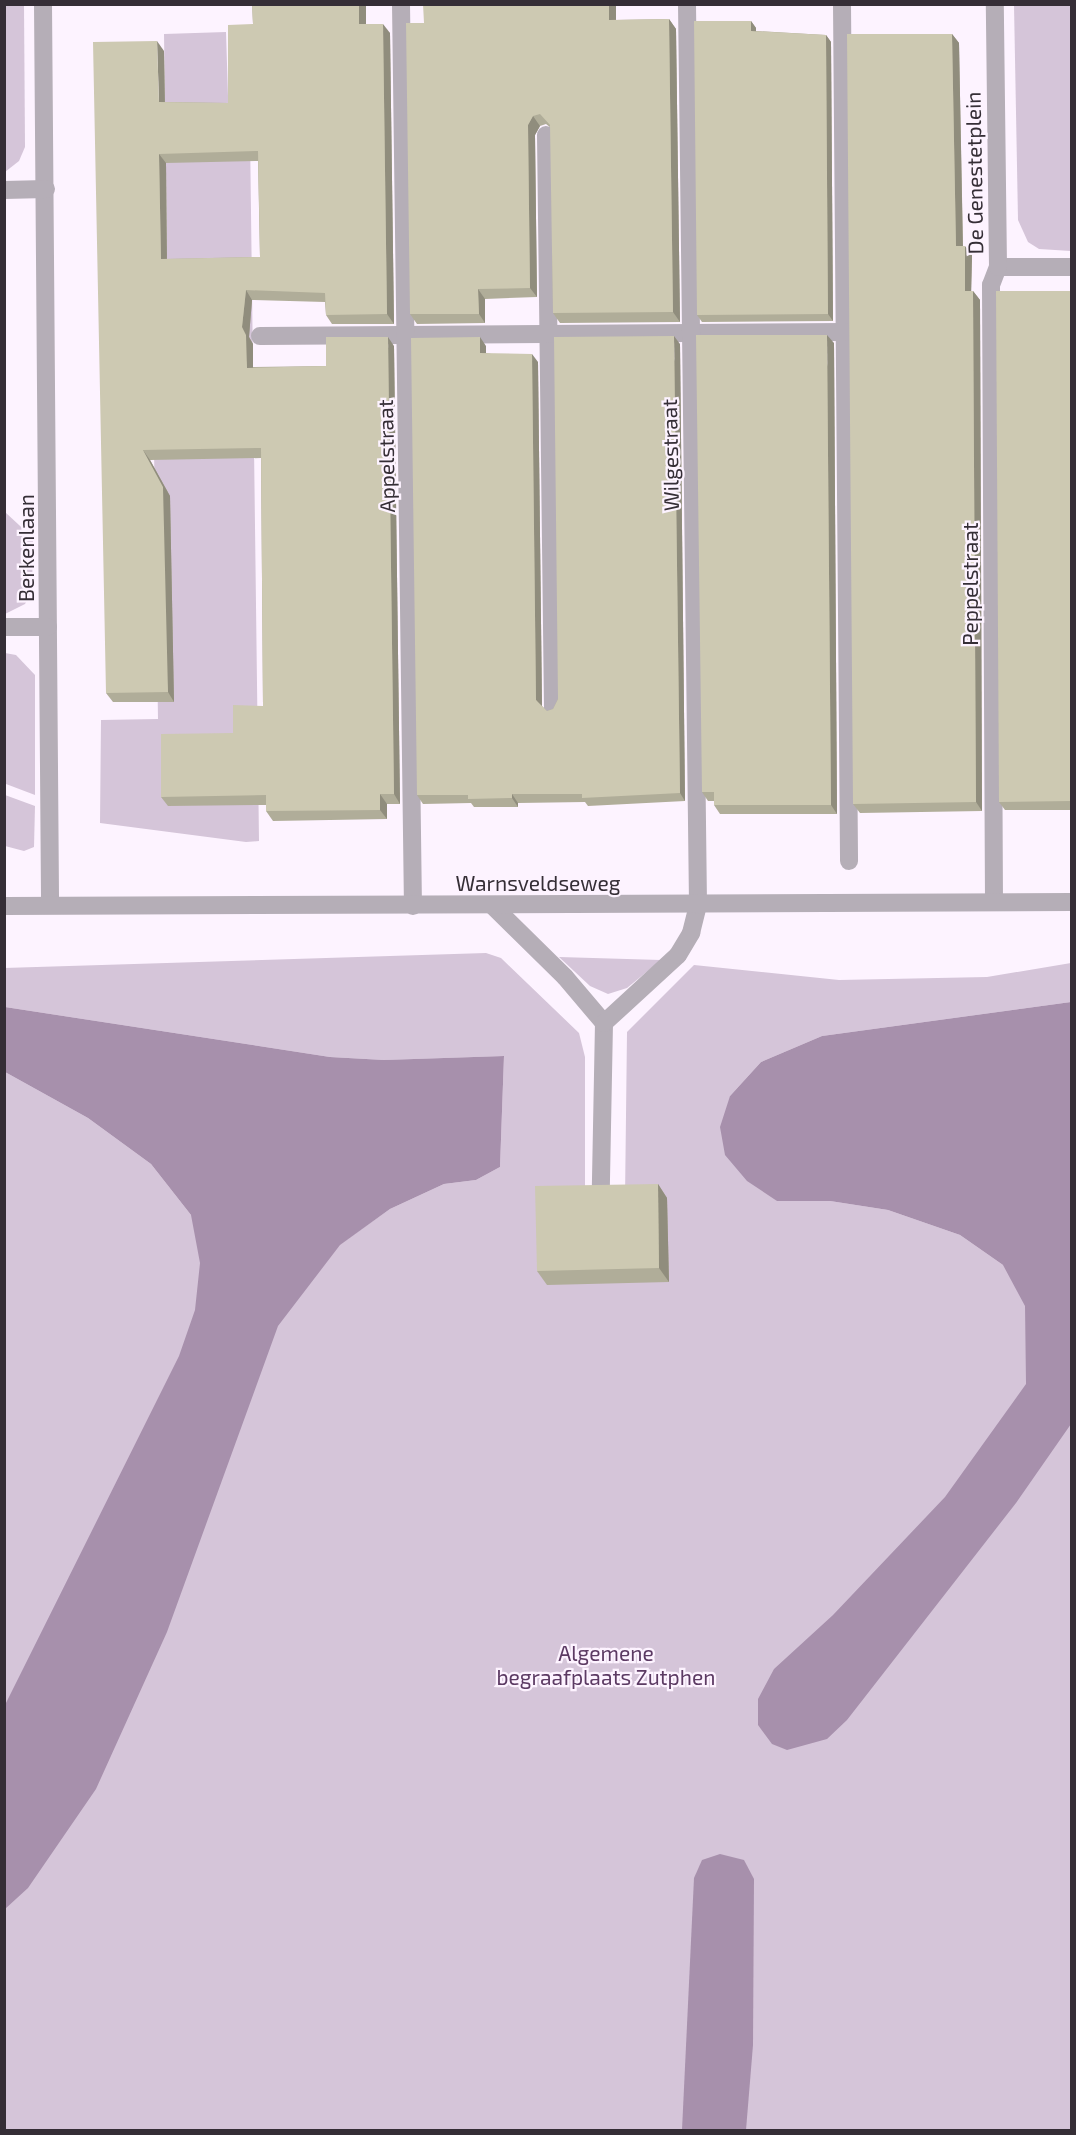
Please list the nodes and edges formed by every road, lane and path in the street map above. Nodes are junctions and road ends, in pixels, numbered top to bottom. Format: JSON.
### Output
{"nodes":[{"id":1,"x":43,"y":4,"type":"edge"},
{"id":2,"x":401,"y":4,"type":"edge"},
{"id":3,"x":687,"y":4,"type":"edge"},
{"id":4,"x":842,"y":4,"type":"edge"},
{"id":5,"x":995,"y":4,"type":"edge"},
{"id":6,"x":546,"y":135,"type":"edge"},
{"id":7,"x":46,"y":189,"type":"junction"},
{"id":8,"x":4,"y":190,"type":"edge"},
{"id":9,"x":998,"y":267,"type":"junction"},
{"id":10,"x":1071,"y":267,"type":"edge"},
{"id":11,"x":845,"y":332,"type":"junction"},
{"id":12,"x":691,"y":334,"type":"junction"},
{"id":13,"x":406,"y":335,"type":"junction"},
{"id":14,"x":549,"y":335,"type":"junction"},
{"id":15,"x":260,"y":336,"type":"dead end"},
{"id":16,"x":4,"y":627,"type":"edge"},
{"id":17,"x":48,"y":627,"type":"junction"},
{"id":18,"x":553,"y":708,"type":"edge"},
{"id":19,"x":849,"y":861,"type":"dead end"},
{"id":20,"x":994,"y":902,"type":"junction"},
{"id":21,"x":1071,"y":902,"type":"edge"},
{"id":22,"x":698,"y":905,"type":"junction"},
{"id":23,"x":4,"y":906,"type":"edge"},
{"id":24,"x":51,"y":906,"type":"junction"},
{"id":25,"x":413,"y":906,"type":"junction"},
{"id":26,"x":493,"y":906,"type":"junction"},
{"id":27,"x":604,"y":1023,"type":"junction"},
{"id":28,"x":602,"y":1186,"type":"edge"}],
"edges":[{"from":1,"to":7,"type":"street","name":"Berkenlaan"},
{"from":2,"to":13,"type":"street","name":"Appelstraat"},
{"from":3,"to":12,"type":"street","name":"Wilgestraat"},
{"from":4,"to":11,"type":"street"},
{"from":5,"to":9,"type":"street","name":"De Genestetplein"},
{"from":6,"to":14,"type":"street"},
{"from":7,"to":8,"type":"street"},
{"from":7,"to":17,"type":"street","name":"Berkenlaan"},
{"from":9,"to":10,"type":"street","name":"De Genestetplein"},
{"from":9,"to":20,"type":"street","name":"Peppelstraat"},
{"from":11,"to":12,"type":"street"},
{"from":11,"to":19,"type":"street"},
{"from":12,"to":14,"type":"street"},
{"from":12,"to":22,"type":"street","name":"Wilgestraat"},
{"from":13,"to":14,"type":"street"},
{"from":13,"to":15,"type":"street"},
{"from":13,"to":25,"type":"street","name":"Appelstraat"},
{"from":14,"to":18,"type":"street"},
{"from":16,"to":17,"type":"street"},
{"from":17,"to":24,"type":"street","name":"Berkenlaan"},
{"from":20,"to":21,"type":"street","name":"Warnsveldseweg"},
{"from":20,"to":22,"type":"street","name":"Warnsveldseweg"},
{"from":22,"to":26,"type":"street","name":"Warnsveldseweg"},
{"from":22,"to":27,"type":"street","name":"Wilgestraat"},
{"from":23,"to":24,"type":"street","name":"Warnsveldseweg"},
{"from":24,"to":25,"type":"street","name":"Warnsveldseweg"},
{"from":25,"to":26,"type":"street","name":"Warnsveldseweg"},
{"from":26,"to":27,"type":"street"},
{"from":27,"to":28,"type":"street"}]}
